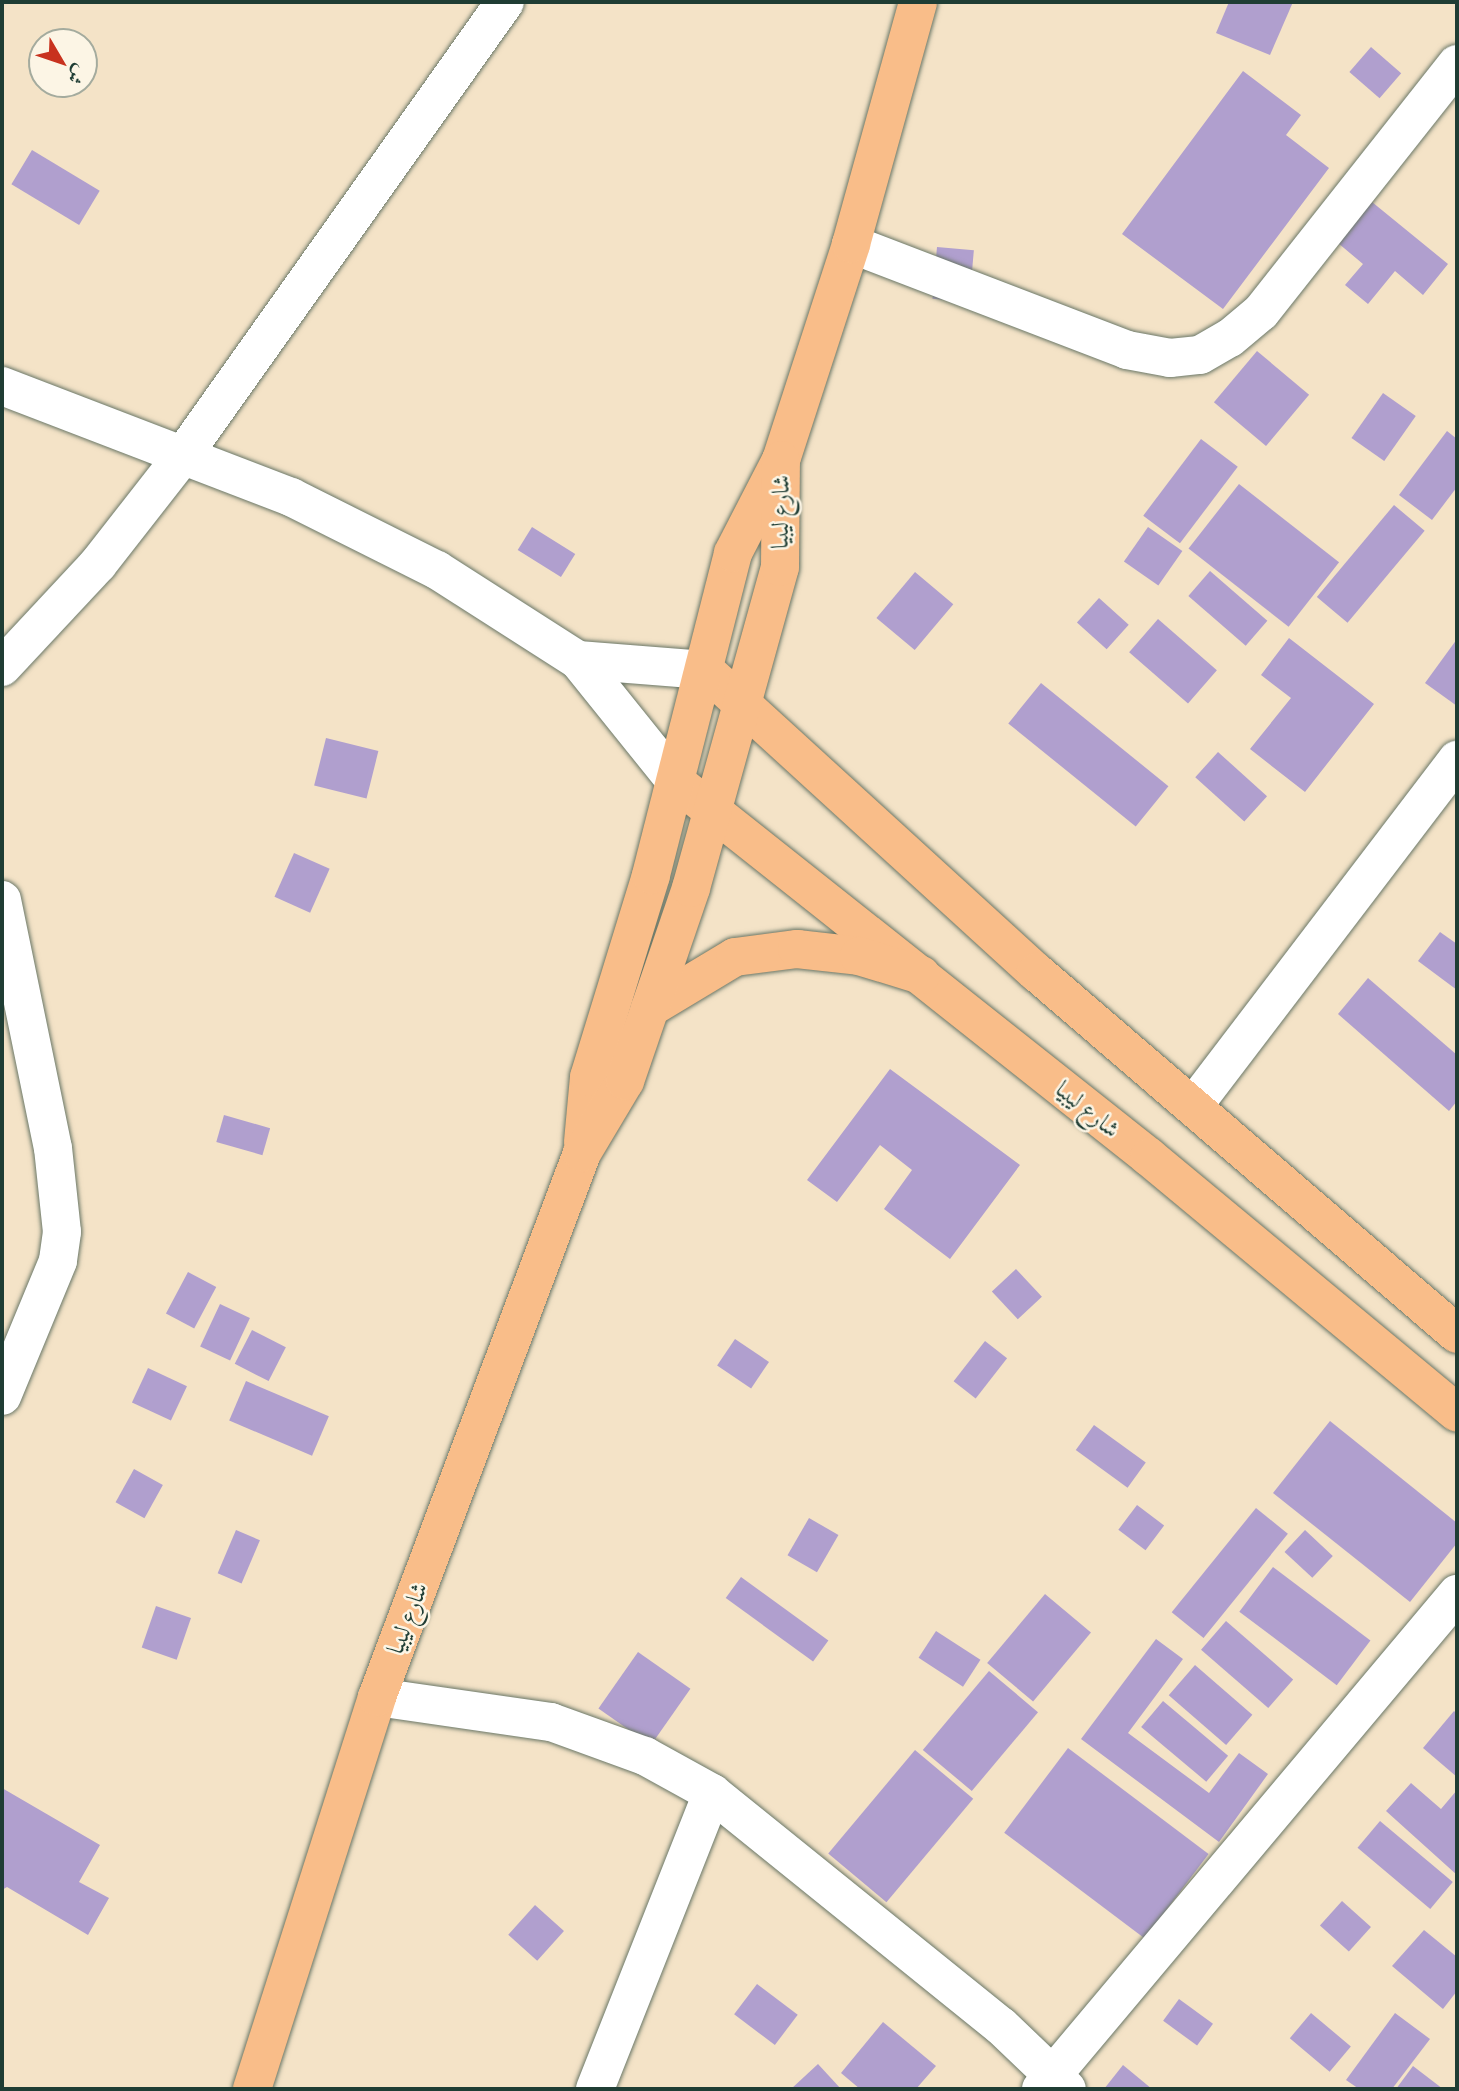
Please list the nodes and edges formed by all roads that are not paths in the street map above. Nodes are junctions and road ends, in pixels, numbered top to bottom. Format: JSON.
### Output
{"nodes":[{"id":1,"x":506,"y":2,"type":"edge"},
{"id":2,"x":918,"y":2,"type":"edge"},
{"id":3,"x":1457,"y":64,"type":"edge"},
{"id":4,"x":851,"y":244,"type":"junction"},
{"id":5,"x":2,"y":386,"type":"edge"},
{"id":6,"x":184,"y":454,"type":"junction"},
{"id":7,"x":781,"y":460,"type":"junction"},
{"id":8,"x":578,"y":660,"type":"junction"},
{"id":9,"x":2,"y":667,"type":"edge"},
{"id":10,"x":705,"y":670,"type":"junction"},
{"id":11,"x":745,"y":702,"type":"junction"},
{"id":12,"x":1457,"y":760,"type":"edge"},
{"id":13,"x":676,"y":782,"type":"junction"},
{"id":14,"x":715,"y":812,"type":"junction"},
{"id":15,"x":2,"y":900,"type":"edge"},
{"id":16,"x":921,"y":975,"type":"junction"},
{"id":17,"x":650,"y":1008,"type":"junction"},
{"id":18,"x":1194,"y":1105,"type":"junction"},
{"id":19,"x":582,"y":1153,"type":"junction"},
{"id":20,"x":1457,"y":1334,"type":"edge"},
{"id":21,"x":2,"y":1396,"type":"edge"},
{"id":22,"x":1457,"y":1413,"type":"edge"},
{"id":23,"x":1457,"y":1594,"type":"edge"},
{"id":24,"x":377,"y":1697,"type":"junction"},
{"id":25,"x":712,"y":1793,"type":"junction"},
{"id":26,"x":1054,"y":2085,"type":"edge"},
{"id":27,"x":252,"y":2089,"type":"edge"},
{"id":28,"x":595,"y":2089,"type":"edge"}],
"edges":[{"from":1,"to":6,"type":"street"},
{"from":2,"to":4,"type":"main road"},
{"from":3,"to":4,"type":"street"},
{"from":4,"to":7,"type":"main road"},
{"from":5,"to":6,"type":"street"},
{"from":6,"to":8,"type":"street"},
{"from":6,"to":9,"type":"street"},
{"from":7,"to":10,"type":"main road","name":"شارع ليبيا"},
{"from":7,"to":11,"type":"main road","name":"شارع ليبيا"},
{"from":8,"to":10,"type":"street"},
{"from":8,"to":13,"type":"street"},
{"from":10,"to":11,"type":"main road"},
{"from":10,"to":13,"type":"main road","name":"شارع ليبيا"},
{"from":11,"to":14,"type":"main road","name":"شارع ليبيا"},
{"from":11,"to":18,"type":"main road"},
{"from":12,"to":18,"type":"street"},
{"from":13,"to":14,"type":"main road","name":"شارع ليبيا"},
{"from":13,"to":19,"type":"main road","name":"شارع ليبيا"},
{"from":14,"to":16,"type":"main road","name":"شارع ليبيا"},
{"from":14,"to":17,"type":"main road","name":"شارع ليبيا"},
{"from":15,"to":21,"type":"street"},
{"from":16,"to":17,"type":"main road"},
{"from":16,"to":22,"type":"main road","name":"شارع ليبيا"},
{"from":17,"to":19,"type":"main road","name":"شارع ليبيا"},
{"from":18,"to":20,"type":"main road"},
{"from":19,"to":24,"type":"main road","name":"شارع ليبيا"},
{"from":23,"to":26,"type":"street"},
{"from":24,"to":25,"type":"street"},
{"from":24,"to":27,"type":"main road","name":"شارع ليبيا"},
{"from":25,"to":26,"type":"street"},
{"from":25,"to":28,"type":"street"}]}
